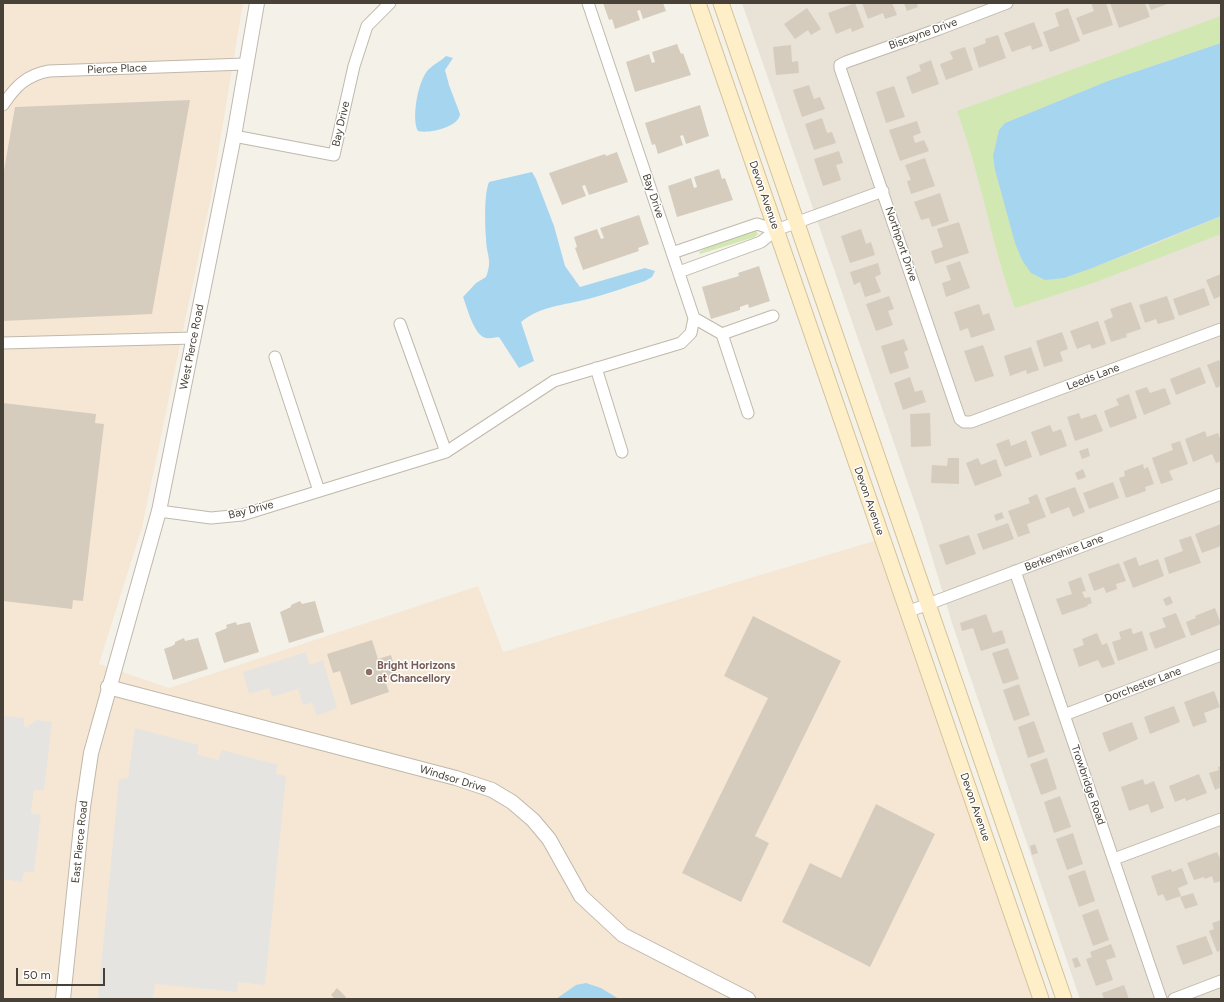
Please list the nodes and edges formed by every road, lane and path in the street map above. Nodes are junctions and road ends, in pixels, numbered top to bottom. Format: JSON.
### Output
{"nodes":[{"id":1,"x":257,"y":3,"type":"edge"},
{"id":2,"x":390,"y":3,"type":"edge"},
{"id":3,"x":588,"y":3,"type":"edge"},
{"id":4,"x":698,"y":3,"type":"edge"},
{"id":5,"x":721,"y":3,"type":"edge"},
{"id":6,"x":1007,"y":3,"type":"edge"},
{"id":7,"x":245,"y":64,"type":"junction"},
{"id":8,"x":840,"y":65,"type":"joint"},
{"id":9,"x":3,"y":105,"type":"edge"},
{"id":10,"x":234,"y":136,"type":"junction"},
{"id":11,"x":883,"y":191,"type":"junction"},
{"id":12,"x":796,"y":222,"type":"junction"},
{"id":13,"x":776,"y":230,"type":"junction"},
{"id":14,"x":672,"y":253,"type":"junction"},
{"id":15,"x":679,"y":272,"type":"junction"},
{"id":16,"x":773,"y":316,"type":"dead end"},
{"id":17,"x":694,"y":318,"type":"junction"},
{"id":18,"x":400,"y":324,"type":"dead end"},
{"id":19,"x":1221,"y":329,"type":"edge"},
{"id":20,"x":722,"y":334,"type":"junction"},
{"id":21,"x":194,"y":338,"type":"junction"},
{"id":22,"x":3,"y":343,"type":"edge"},
{"id":23,"x":275,"y":357,"type":"dead end"},
{"id":24,"x":596,"y":368,"type":"junction"},
{"id":25,"x":748,"y":413,"type":"dead end"},
{"id":26,"x":964,"y":422,"type":"joint"},
{"id":27,"x":446,"y":452,"type":"junction"},
{"id":28,"x":622,"y":452,"type":"dead end"},
{"id":29,"x":318,"y":491,"type":"junction"},
{"id":30,"x":1221,"y":494,"type":"edge"},
{"id":31,"x":159,"y":511,"type":"junction"},
{"id":32,"x":1015,"y":572,"type":"junction"},
{"id":33,"x":928,"y":605,"type":"junction"},
{"id":34,"x":907,"y":612,"type":"junction"},
{"id":35,"x":1221,"y":655,"type":"edge"},
{"id":36,"x":108,"y":686,"type":"junction"},
{"id":37,"x":1064,"y":715,"type":"junction"},
{"id":38,"x":1221,"y":819,"type":"edge"},
{"id":39,"x":1114,"y":859,"type":"junction"},
{"id":40,"x":1221,"y":982,"type":"edge"},
{"id":41,"x":63,"y":999,"type":"edge"},
{"id":42,"x":748,"y":999,"type":"edge"},
{"id":43,"x":1041,"y":999,"type":"edge"},
{"id":44,"x":1063,"y":999,"type":"edge"},
{"id":45,"x":1161,"y":999,"type":"edge"},
{"id":46,"x":1174,"y":999,"type":"edge"}],
"edges":[{"from":1,"to":7,"type":"street","name":"West Pierce Road"},
{"from":2,"to":10,"type":"street","name":"Bay Drive"},
{"from":3,"to":14,"type":"street","name":"Bay Drive"},
{"from":4,"to":13,"type":"main road","name":"Devon Avenue"},
{"from":5,"to":12,"type":"main road","name":"Devon Avenue"},
{"from":6,"to":8,"type":"street","name":"Biscayne Drive"},
{"from":7,"to":9,"type":"street","name":"Pierce Place"},
{"from":7,"to":10,"type":"street","name":"West Pierce Road"},
{"from":8,"to":11,"type":"street","name":"Northport Drive"},
{"from":10,"to":21,"type":"street","name":"West Pierce Road"},
{"from":11,"to":12,"type":"street"},
{"from":11,"to":26,"type":"street","name":"Northport Drive"},
{"from":12,"to":13,"type":"street"},
{"from":12,"to":33,"type":"main road","name":"Devon Avenue"},
{"from":13,"to":14,"type":"street"},
{"from":13,"to":15,"type":"street"},
{"from":13,"to":34,"type":"main road","name":"Devon Avenue"},
{"from":14,"to":15,"type":"street","name":"Bay Drive"},
{"from":15,"to":17,"type":"street","name":"Bay Drive"},
{"from":16,"to":20,"type":"street"},
{"from":17,"to":20,"type":"street"},
{"from":17,"to":24,"type":"street","name":"Bay Drive"},
{"from":18,"to":27,"type":"street"},
{"from":19,"to":26,"type":"street","name":"Leeds Lane"},
{"from":20,"to":25,"type":"street"},
{"from":21,"to":22,"type":"street"},
{"from":21,"to":31,"type":"street","name":"West Pierce Road"},
{"from":23,"to":29,"type":"street"},
{"from":24,"to":27,"type":"street","name":"Bay Drive"},
{"from":24,"to":28,"type":"street"},
{"from":27,"to":29,"type":"street","name":"Bay Drive"},
{"from":29,"to":31,"type":"street","name":"Bay Drive"},
{"from":30,"to":32,"type":"street","name":"Berkenshire Lane"},
{"from":31,"to":36,"type":"street","name":"West Pierce Road"},
{"from":32,"to":33,"type":"street","name":"Berkenshire Lane"},
{"from":32,"to":37,"type":"street","name":"Trowbridge Road"},
{"from":33,"to":34,"type":"street","name":"Berkenshire Lane"},
{"from":33,"to":44,"type":"main road","name":"Devon Avenue"},
{"from":34,"to":43,"type":"main road","name":"Devon Avenue"},
{"from":35,"to":37,"type":"street","name":"Dorchester Lane"},
{"from":36,"to":41,"type":"street","name":"East Pierce Road"},
{"from":36,"to":42,"type":"street","name":"Windsor Drive"},
{"from":37,"to":39,"type":"street","name":"Trowbridge Road"},
{"from":38,"to":39,"type":"street"},
{"from":39,"to":45,"type":"street","name":"Trowbridge Road"},
{"from":40,"to":46,"type":"street"}]}
